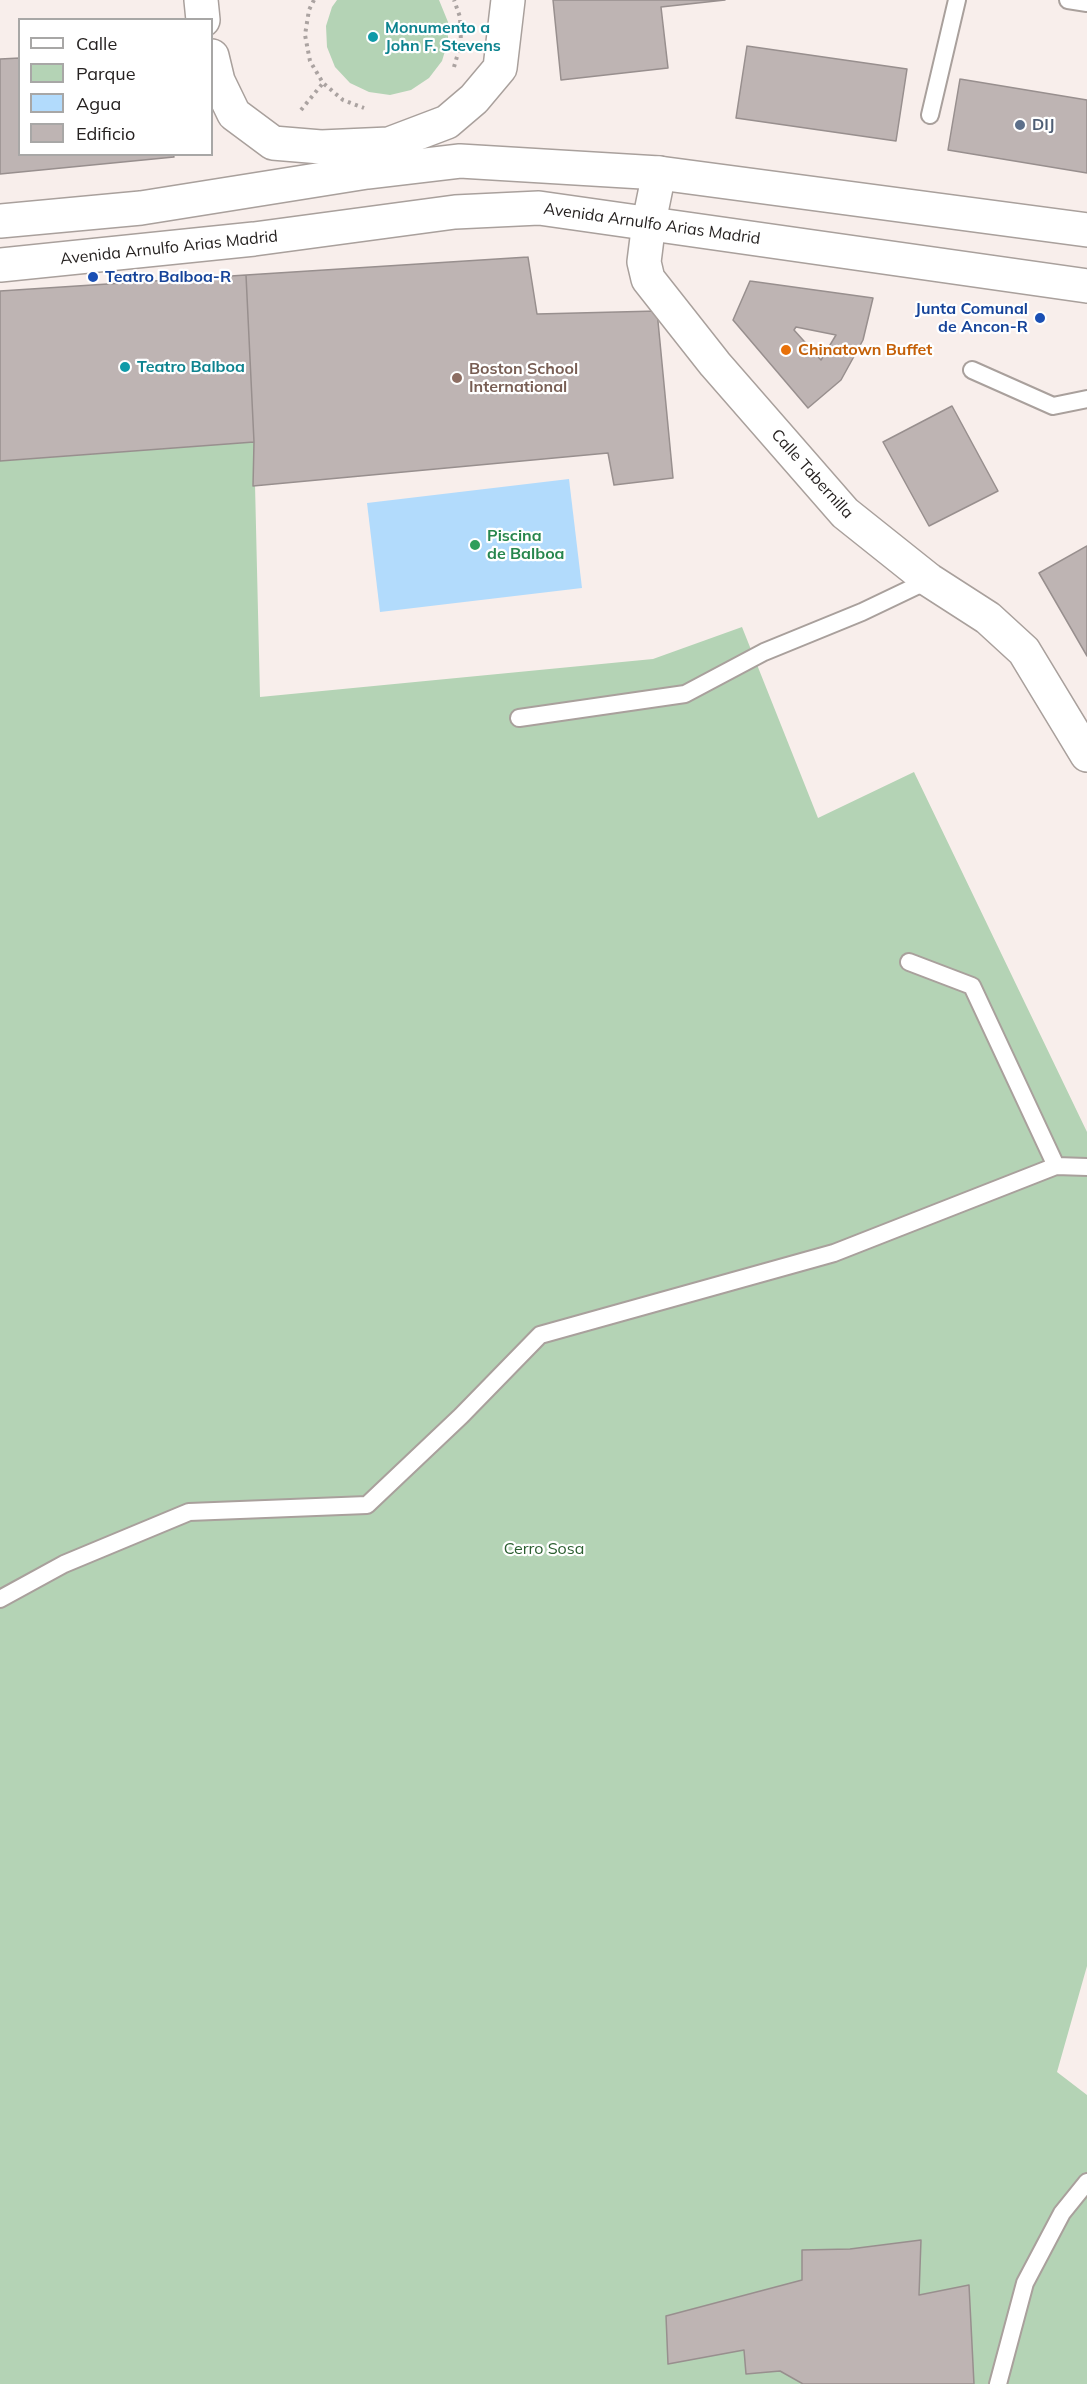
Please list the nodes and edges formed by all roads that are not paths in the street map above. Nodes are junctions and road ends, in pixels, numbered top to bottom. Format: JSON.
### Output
{"nodes":[{"id":1,"x":201,"y":0,"type":"edge"},
{"id":2,"x":508,"y":0,"type":"edge"},
{"id":3,"x":957,"y":0,"type":"edge"},
{"id":4,"x":1068,"y":0,"type":"edge"},
{"id":5,"x":1087,"y":3,"type":"edge"},
{"id":6,"x":203,"y":18,"type":"edge"},
{"id":7,"x":213,"y":60,"type":"edge"},
{"id":8,"x":930,"y":115,"type":"dead end"},
{"id":9,"x":659,"y":173,"type":"junction"},
{"id":10,"x":0,"y":221,"type":"edge"},
{"id":11,"x":649,"y":222,"type":"junction"},
{"id":12,"x":1087,"y":230,"type":"edge"},
{"id":13,"x":0,"y":265,"type":"edge"},
{"id":14,"x":1087,"y":286,"type":"edge"},
{"id":15,"x":972,"y":370,"type":"dead end"},
{"id":16,"x":1087,"y":399,"type":"edge"},
{"id":17,"x":929,"y":580,"type":"junction"},
{"id":18,"x":519,"y":718,"type":"dead end"},
{"id":19,"x":1087,"y":754,"type":"edge"},
{"id":20,"x":909,"y":962,"type":"dead end"},
{"id":21,"x":1056,"y":1166,"type":"junction"},
{"id":22,"x":1087,"y":1167,"type":"edge"},
{"id":23,"x":0,"y":1599,"type":"edge"},
{"id":24,"x":1087,"y":2182,"type":"edge"},
{"id":25,"x":998,"y":2384,"type":"edge"}],
"edges":[{"from":1,"to":6,"type":"main road"},
{"from":2,"to":7,"type":"main road"},
{"from":3,"to":8,"type":"lane"},
{"from":4,"to":5,"type":"lane"},
{"from":9,"to":10,"type":"main road"},
{"from":9,"to":11,"type":"main road","name":"Calle Tabernilla"},
{"from":9,"to":12,"type":"main road"},
{"from":11,"to":13,"type":"main road","name":"Avenida Arnulfo Arias Madrid"},
{"from":11,"to":14,"type":"main road","name":"Avenida Arnulfo Arias Madrid"},
{"from":11,"to":17,"type":"main road","name":"Calle Tabernilla"},
{"from":15,"to":16,"type":"lane"},
{"from":17,"to":18,"type":"lane"},
{"from":17,"to":19,"type":"main road","name":"Calle Tabernilla"},
{"from":20,"to":21,"type":"lane"},
{"from":21,"to":22,"type":"lane"},
{"from":21,"to":23,"type":"lane"},
{"from":24,"to":25,"type":"lane"}]}
